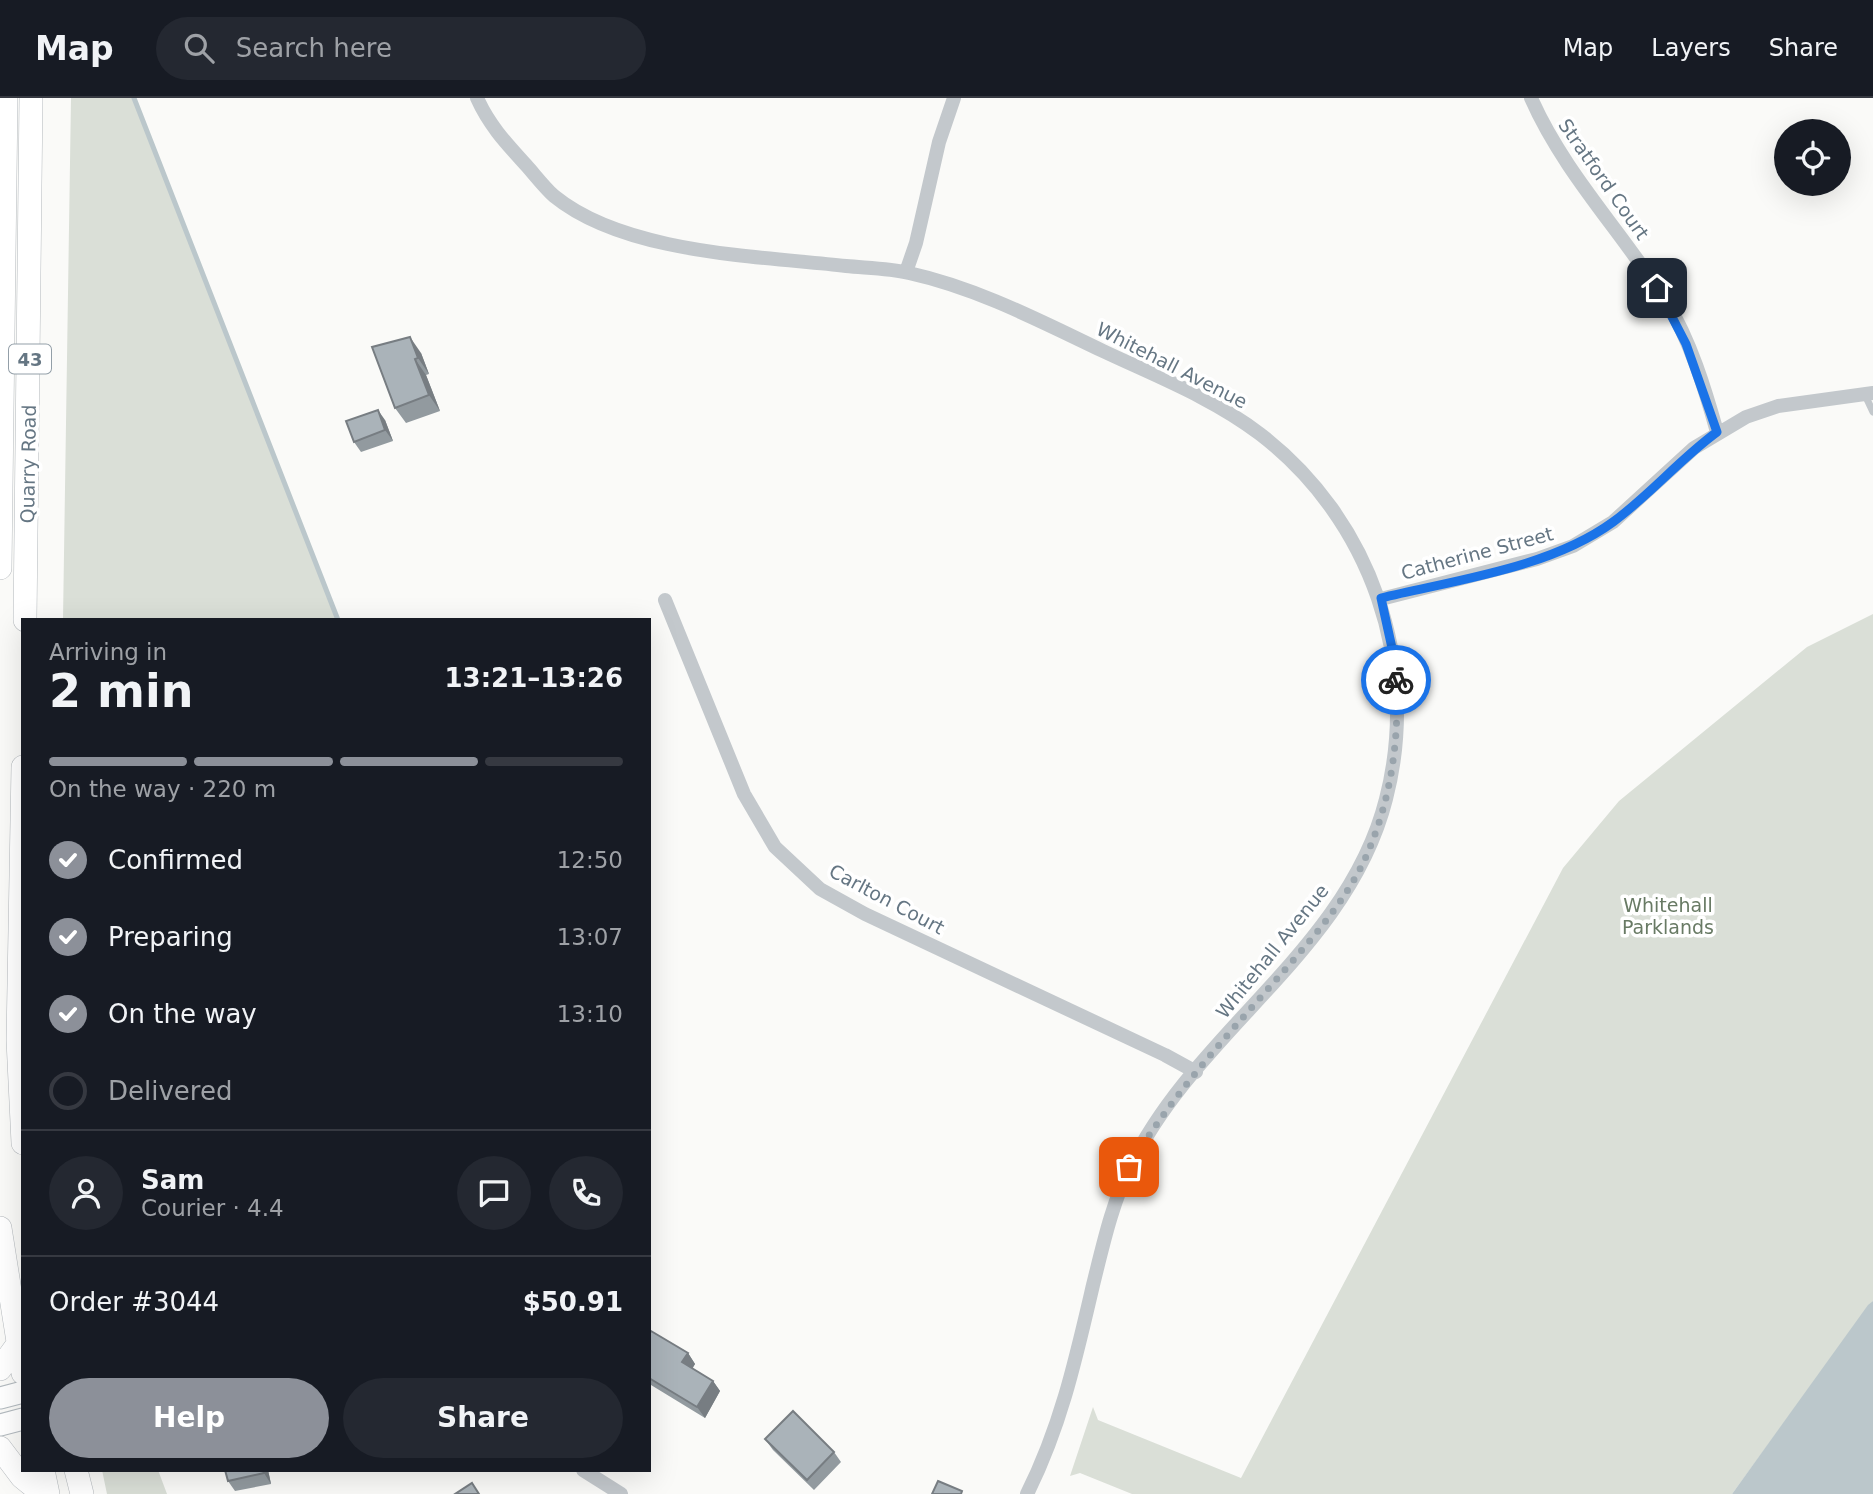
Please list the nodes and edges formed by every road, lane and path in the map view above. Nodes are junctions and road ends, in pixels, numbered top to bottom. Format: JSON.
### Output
{"nodes":[{"id":1,"x":6,"y":98,"type":"edge"},
{"id":2,"x":31,"y":98,"type":"edge"},
{"id":3,"x":477,"y":98,"type":"edge"},
{"id":4,"x":954,"y":98,"type":"edge"},
{"id":5,"x":1531,"y":98,"type":"edge"},
{"id":6,"x":906,"y":272,"type":"junction"},
{"id":7,"x":1869,"y":394,"type":"edge"},
{"id":8,"x":1873,"y":412,"type":"edge"},
{"id":9,"x":1717,"y":432,"type":"junction"},
{"id":10,"x":0,"y":568,"type":"edge"},
{"id":11,"x":1381,"y":598,"type":"junction"},
{"id":12,"x":665,"y":600,"type":"dead end"},
{"id":13,"x":25,"y":618,"type":"edge"},
{"id":14,"x":21,"y":876,"type":"edge"},
{"id":15,"x":1196,"y":1072,"type":"junction"},
{"id":16,"x":21,"y":1102,"type":"edge"},
{"id":17,"x":0,"y":1228,"type":"edge"},
{"id":18,"x":18,"y":1344,"type":"junction"},
{"id":19,"x":21,"y":1361,"type":"edge"},
{"id":20,"x":0,"y":1369,"type":"edge"},
{"id":21,"x":21,"y":1393,"type":"edge"},
{"id":22,"x":0,"y":1398,"type":"edge"},
{"id":23,"x":21,"y":1420,"type":"edge"},
{"id":24,"x":0,"y":1425,"type":"edge"},
{"id":25,"x":0,"y":1448,"type":"edge"},
{"id":26,"x":43,"y":1472,"type":"edge"},
{"id":27,"x":76,"y":1472,"type":"edge"},
{"id":28,"x":586,"y":1472,"type":"edge"},
{"id":29,"x":46,"y":1494,"type":"edge"},
{"id":30,"x":82,"y":1494,"type":"edge"},
{"id":31,"x":621,"y":1494,"type":"edge"},
{"id":32,"x":1027,"y":1494,"type":"edge"}],
"edges":[{"from":1,"to":10,"type":"main road","name":"Quarry Road","number":"43"},
{"from":2,"to":13,"type":"main road","name":"Quarry Road","number":"43"},
{"from":3,"to":6,"type":"street","name":"Whitehall Avenue"},
{"from":4,"to":6,"type":"street"},
{"from":5,"to":9,"type":"street","name":"Stratford Court"},
{"from":6,"to":11,"type":"street","name":"Whitehall Avenue"},
{"from":7,"to":8,"type":"lane"},
{"from":7,"to":9,"type":"street","name":"Catherine Street"},
{"from":9,"to":11,"type":"street","name":"Catherine Street"},
{"from":11,"to":15,"type":"street","name":"Whitehall Avenue"},
{"from":12,"to":15,"type":"street","name":"Carlton Court"},
{"from":14,"to":16,"type":"main road"},
{"from":15,"to":32,"type":"street","name":"Whitehall Avenue"},
{"from":17,"to":18,"type":"main road"},
{"from":18,"to":19,"type":"main road"},
{"from":18,"to":20,"type":"main road"},
{"from":21,"to":22,"type":"street"},
{"from":23,"to":24,"type":"street"},
{"from":25,"to":29,"type":"main road"},
{"from":26,"to":29,"type":"main road"},
{"from":27,"to":30,"type":"main road"},
{"from":28,"to":31,"type":"street"}]}
